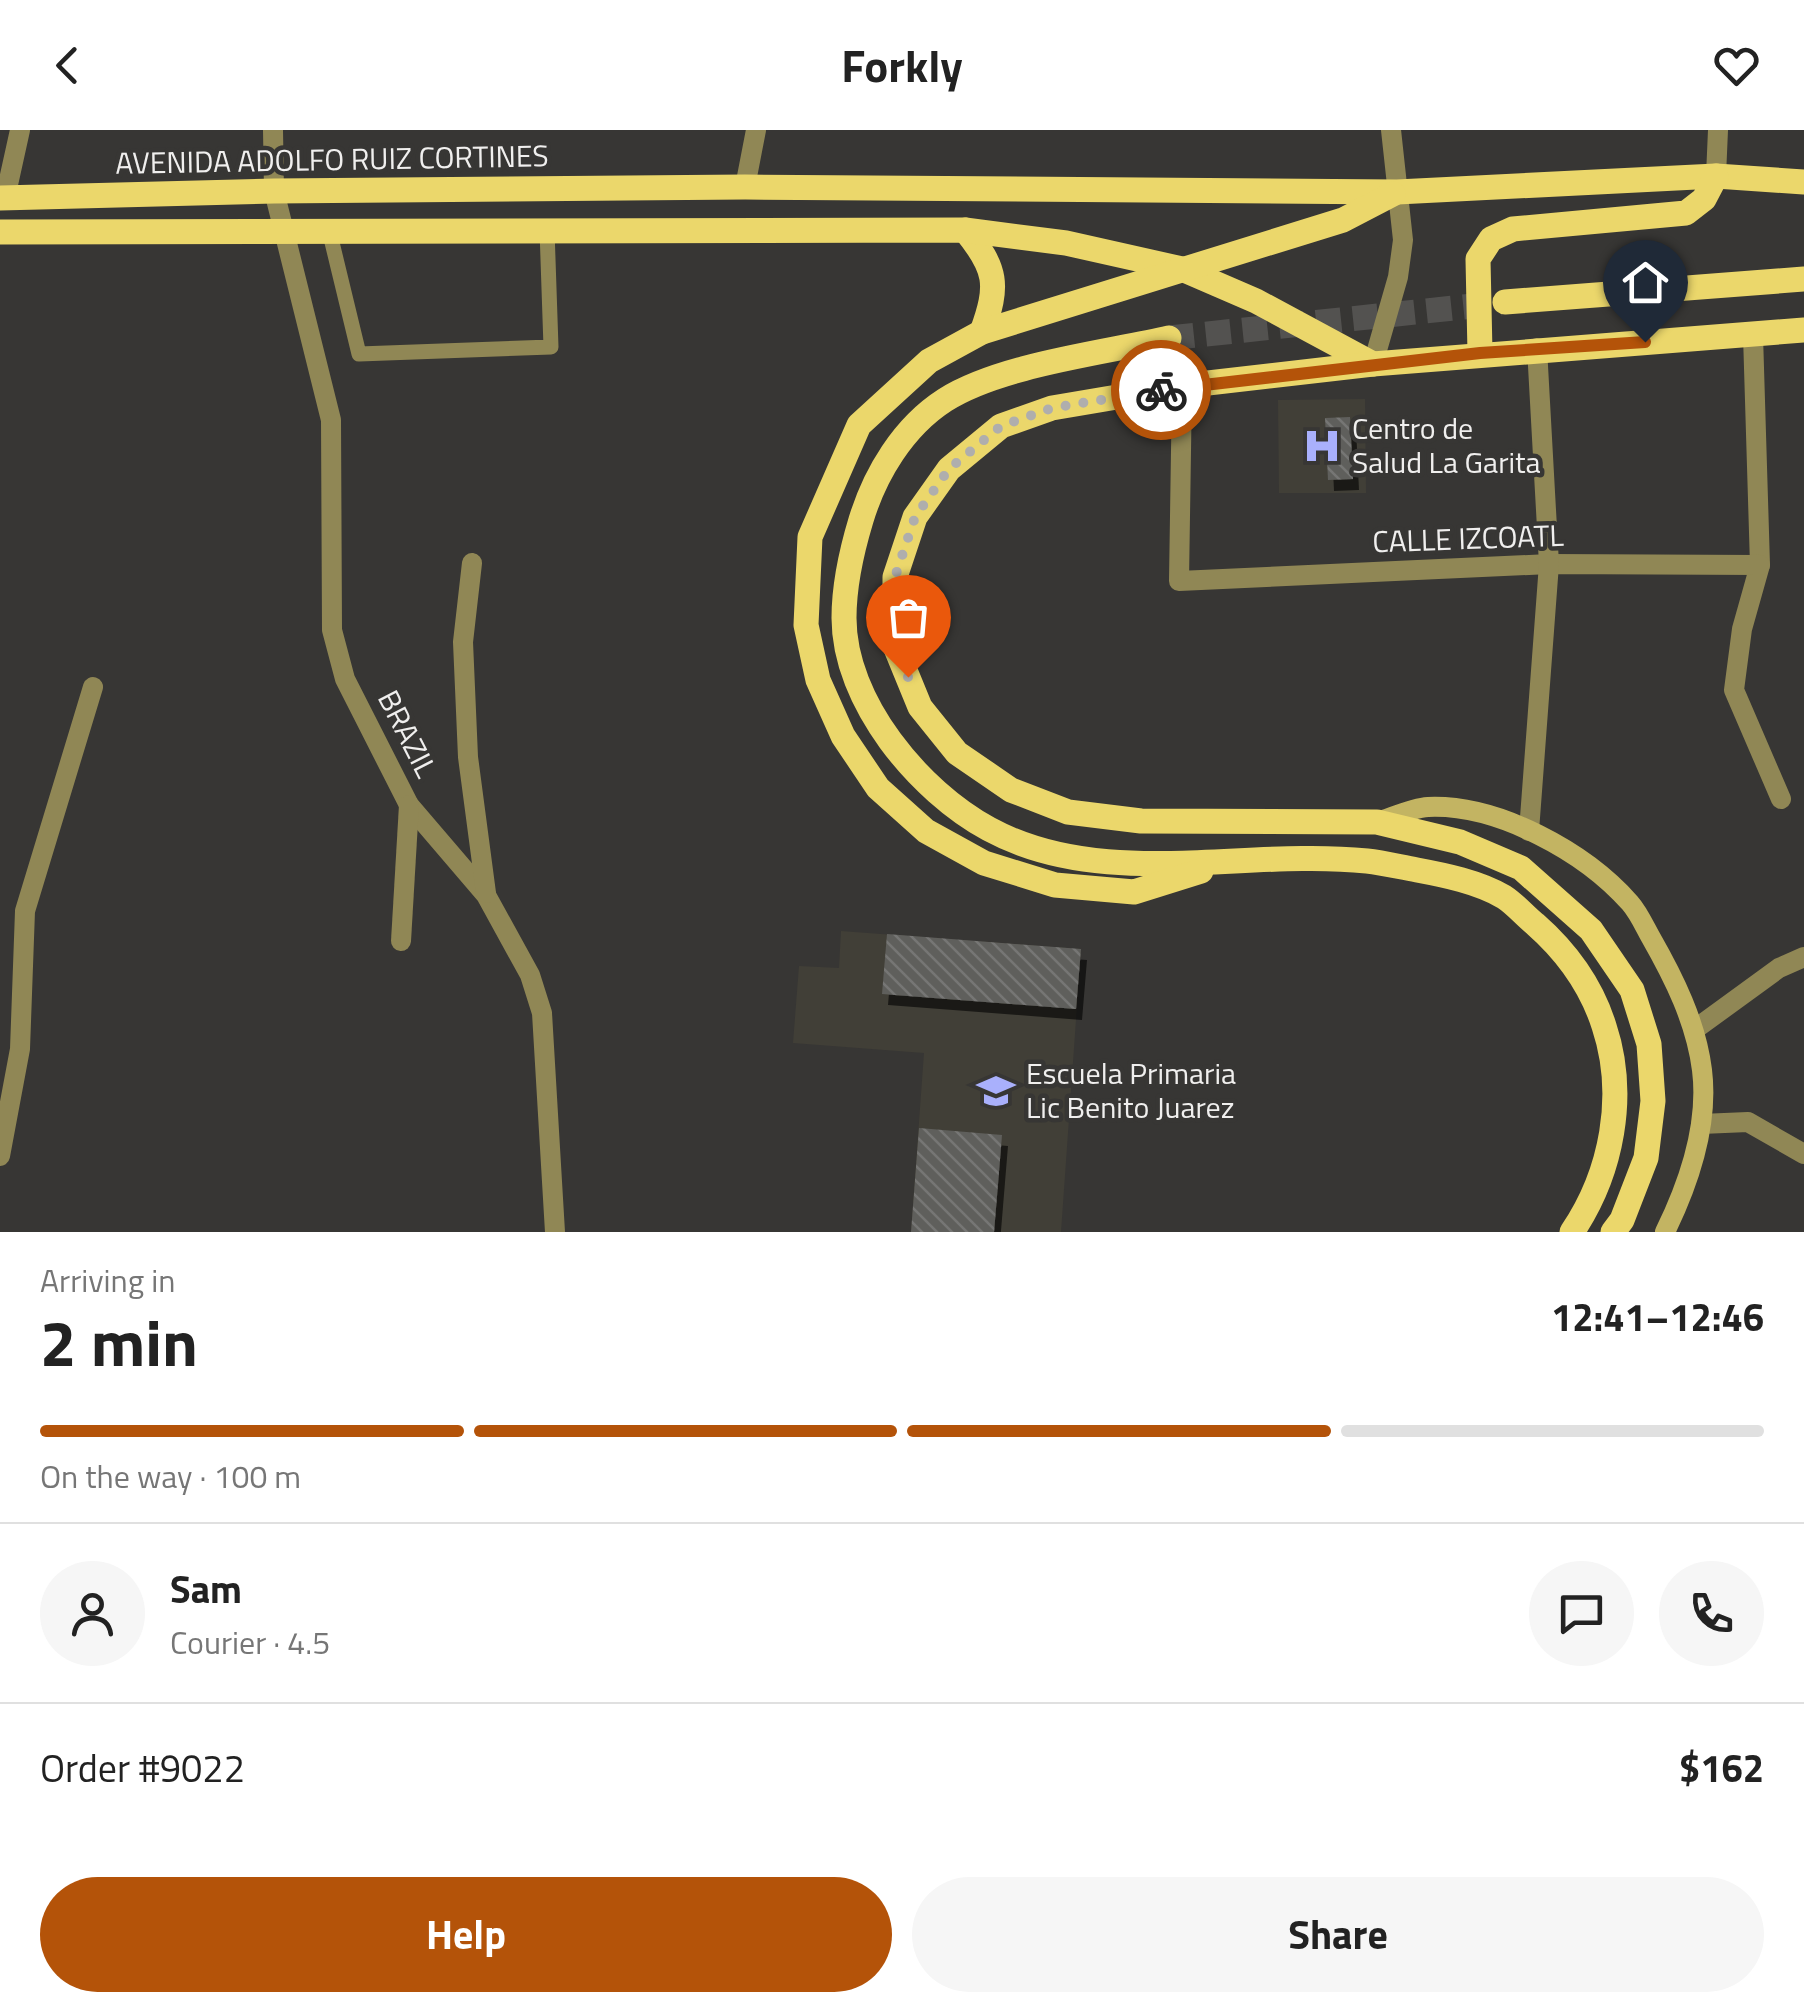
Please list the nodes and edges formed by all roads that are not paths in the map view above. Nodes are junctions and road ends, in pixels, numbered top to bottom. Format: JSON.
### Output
{"nodes":[{"id":1,"x":20,"y":130,"type":"edge"},
{"id":2,"x":273,"y":130,"type":"edge"},
{"id":3,"x":756,"y":130,"type":"edge"},
{"id":4,"x":1391,"y":130,"type":"edge"},
{"id":5,"x":1718,"y":130,"type":"edge"},
{"id":6,"x":1716,"y":176,"type":"junction"},
{"id":7,"x":1804,"y":182,"type":"edge"},
{"id":8,"x":745,"y":187,"type":"junction"},
{"id":9,"x":274,"y":192,"type":"junction"},
{"id":10,"x":1397,"y":192,"type":"junction"},
{"id":11,"x":3,"y":198,"type":"edge"},
{"id":12,"x":285,"y":230,"type":"junction"},
{"id":13,"x":329,"y":230,"type":"junction"},
{"id":14,"x":546,"y":230,"type":"junction"},
{"id":15,"x":966,"y":230,"type":"junction"},
{"id":16,"x":0,"y":232,"type":"edge"},
{"id":17,"x":1182,"y":270,"type":"junction"},
{"id":18,"x":1804,"y":279,"type":"edge"},
{"id":19,"x":1506,"y":302,"type":"tunnel mouth"},
{"id":20,"x":1804,"y":330,"type":"edge"},
{"id":21,"x":982,"y":332,"type":"junction"},
{"id":22,"x":1753,"y":334,"type":"junction"},
{"id":23,"x":1169,"y":338,"type":"tunnel mouth"},
{"id":24,"x":1537,"y":348,"type":"junction"},
{"id":25,"x":1480,"y":353,"type":"junction"},
{"id":26,"x":1373,"y":364,"type":"junction"},
{"id":27,"x":1182,"y":386,"type":"junction"},
{"id":28,"x":472,"y":562,"type":"dead end"},
{"id":29,"x":1549,"y":564,"type":"junction"},
{"id":30,"x":1760,"y":565,"type":"junction"},
{"id":31,"x":93,"y":687,"type":"dead end"},
{"id":32,"x":1781,"y":799,"type":"dead end"},
{"id":33,"x":409,"y":804,"type":"junction"},
{"id":34,"x":1377,"y":822,"type":"junction"},
{"id":35,"x":1529,"y":831,"type":"junction"},
{"id":36,"x":1235,"y":861,"type":"junction"},
{"id":37,"x":486,"y":895,"type":"junction"},
{"id":38,"x":402,"y":940,"type":"dead end"},
{"id":39,"x":1804,"y":957,"type":"edge"},
{"id":40,"x":1694,"y":1030,"type":"junction"},
{"id":41,"x":1701,"y":1124,"type":"junction"},
{"id":42,"x":1804,"y":1154,"type":"edge"},
{"id":43,"x":0,"y":1156,"type":"edge"},
{"id":44,"x":555,"y":1232,"type":"edge"},
{"id":45,"x":1572,"y":1232,"type":"edge"},
{"id":46,"x":1613,"y":1232,"type":"edge"},
{"id":47,"x":1665,"y":1232,"type":"edge"}],
"edges":[{"from":1,"to":11,"type":"street"},
{"from":2,"to":9,"type":"street","name":"BRAZIL"},
{"from":3,"to":8,"type":"street"},
{"from":4,"to":10,"type":"street"},
{"from":5,"to":6,"type":"street"},
{"from":6,"to":7,"type":"main road","name":"AVENIDA ADOLFO RUIZ CORTINES"},
{"from":6,"to":10,"type":"main road","name":"AVENIDA ADOLFO RUIZ CORTINES"},
{"from":6,"to":25,"type":"main road"},
{"from":8,"to":9,"type":"main road","name":"AVENIDA ADOLFO RUIZ CORTINES"},
{"from":8,"to":10,"type":"main road","name":"AVENIDA ADOLFO RUIZ CORTINES"},
{"from":9,"to":11,"type":"main road","name":"AVENIDA ADOLFO RUIZ CORTINES"},
{"from":9,"to":12,"type":"street","name":"BRAZIL"},
{"from":10,"to":17,"type":"main road"},
{"from":10,"to":26,"type":"street"},
{"from":12,"to":13,"type":"main road"},
{"from":12,"to":16,"type":"main road"},
{"from":12,"to":33,"type":"street","name":"BRAZIL"},
{"from":13,"to":14,"type":"main road"},
{"from":13,"to":14,"type":"lane"},
{"from":14,"to":15,"type":"main road"},
{"from":15,"to":17,"type":"main road"},
{"from":15,"to":21,"type":"main road"},
{"from":17,"to":21,"type":"main road"},
{"from":17,"to":26,"type":"main road"},
{"from":18,"to":19,"type":"main road"},
{"from":20,"to":22,"type":"main road"},
{"from":21,"to":36,"type":"main road"},
{"from":22,"to":24,"type":"main road"},
{"from":22,"to":30,"type":"street"},
{"from":23,"to":36,"type":"main road"},
{"from":24,"to":25,"type":"main road"},
{"from":24,"to":29,"type":"street"},
{"from":25,"to":26,"type":"main road"},
{"from":26,"to":27,"type":"main road"},
{"from":27,"to":29,"type":"street","name":"CALLE IZCOATL"},
{"from":27,"to":34,"type":"main road"},
{"from":28,"to":37,"type":"street"},
{"from":29,"to":30,"type":"street","name":"CALLE IZCOATL"},
{"from":29,"to":35,"type":"street"},
{"from":30,"to":32,"type":"street"},
{"from":31,"to":43,"type":"street"},
{"from":33,"to":37,"type":"street","name":"BRAZIL"},
{"from":33,"to":38,"type":"street"},
{"from":34,"to":35,"type":"street"},
{"from":34,"to":46,"type":"main road"},
{"from":35,"to":40,"type":"street"},
{"from":36,"to":45,"type":"main road"},
{"from":37,"to":44,"type":"street","name":"BRAZIL"},
{"from":39,"to":40,"type":"street"},
{"from":40,"to":41,"type":"street"},
{"from":41,"to":42,"type":"street"},
{"from":41,"to":47,"type":"street"}]}
